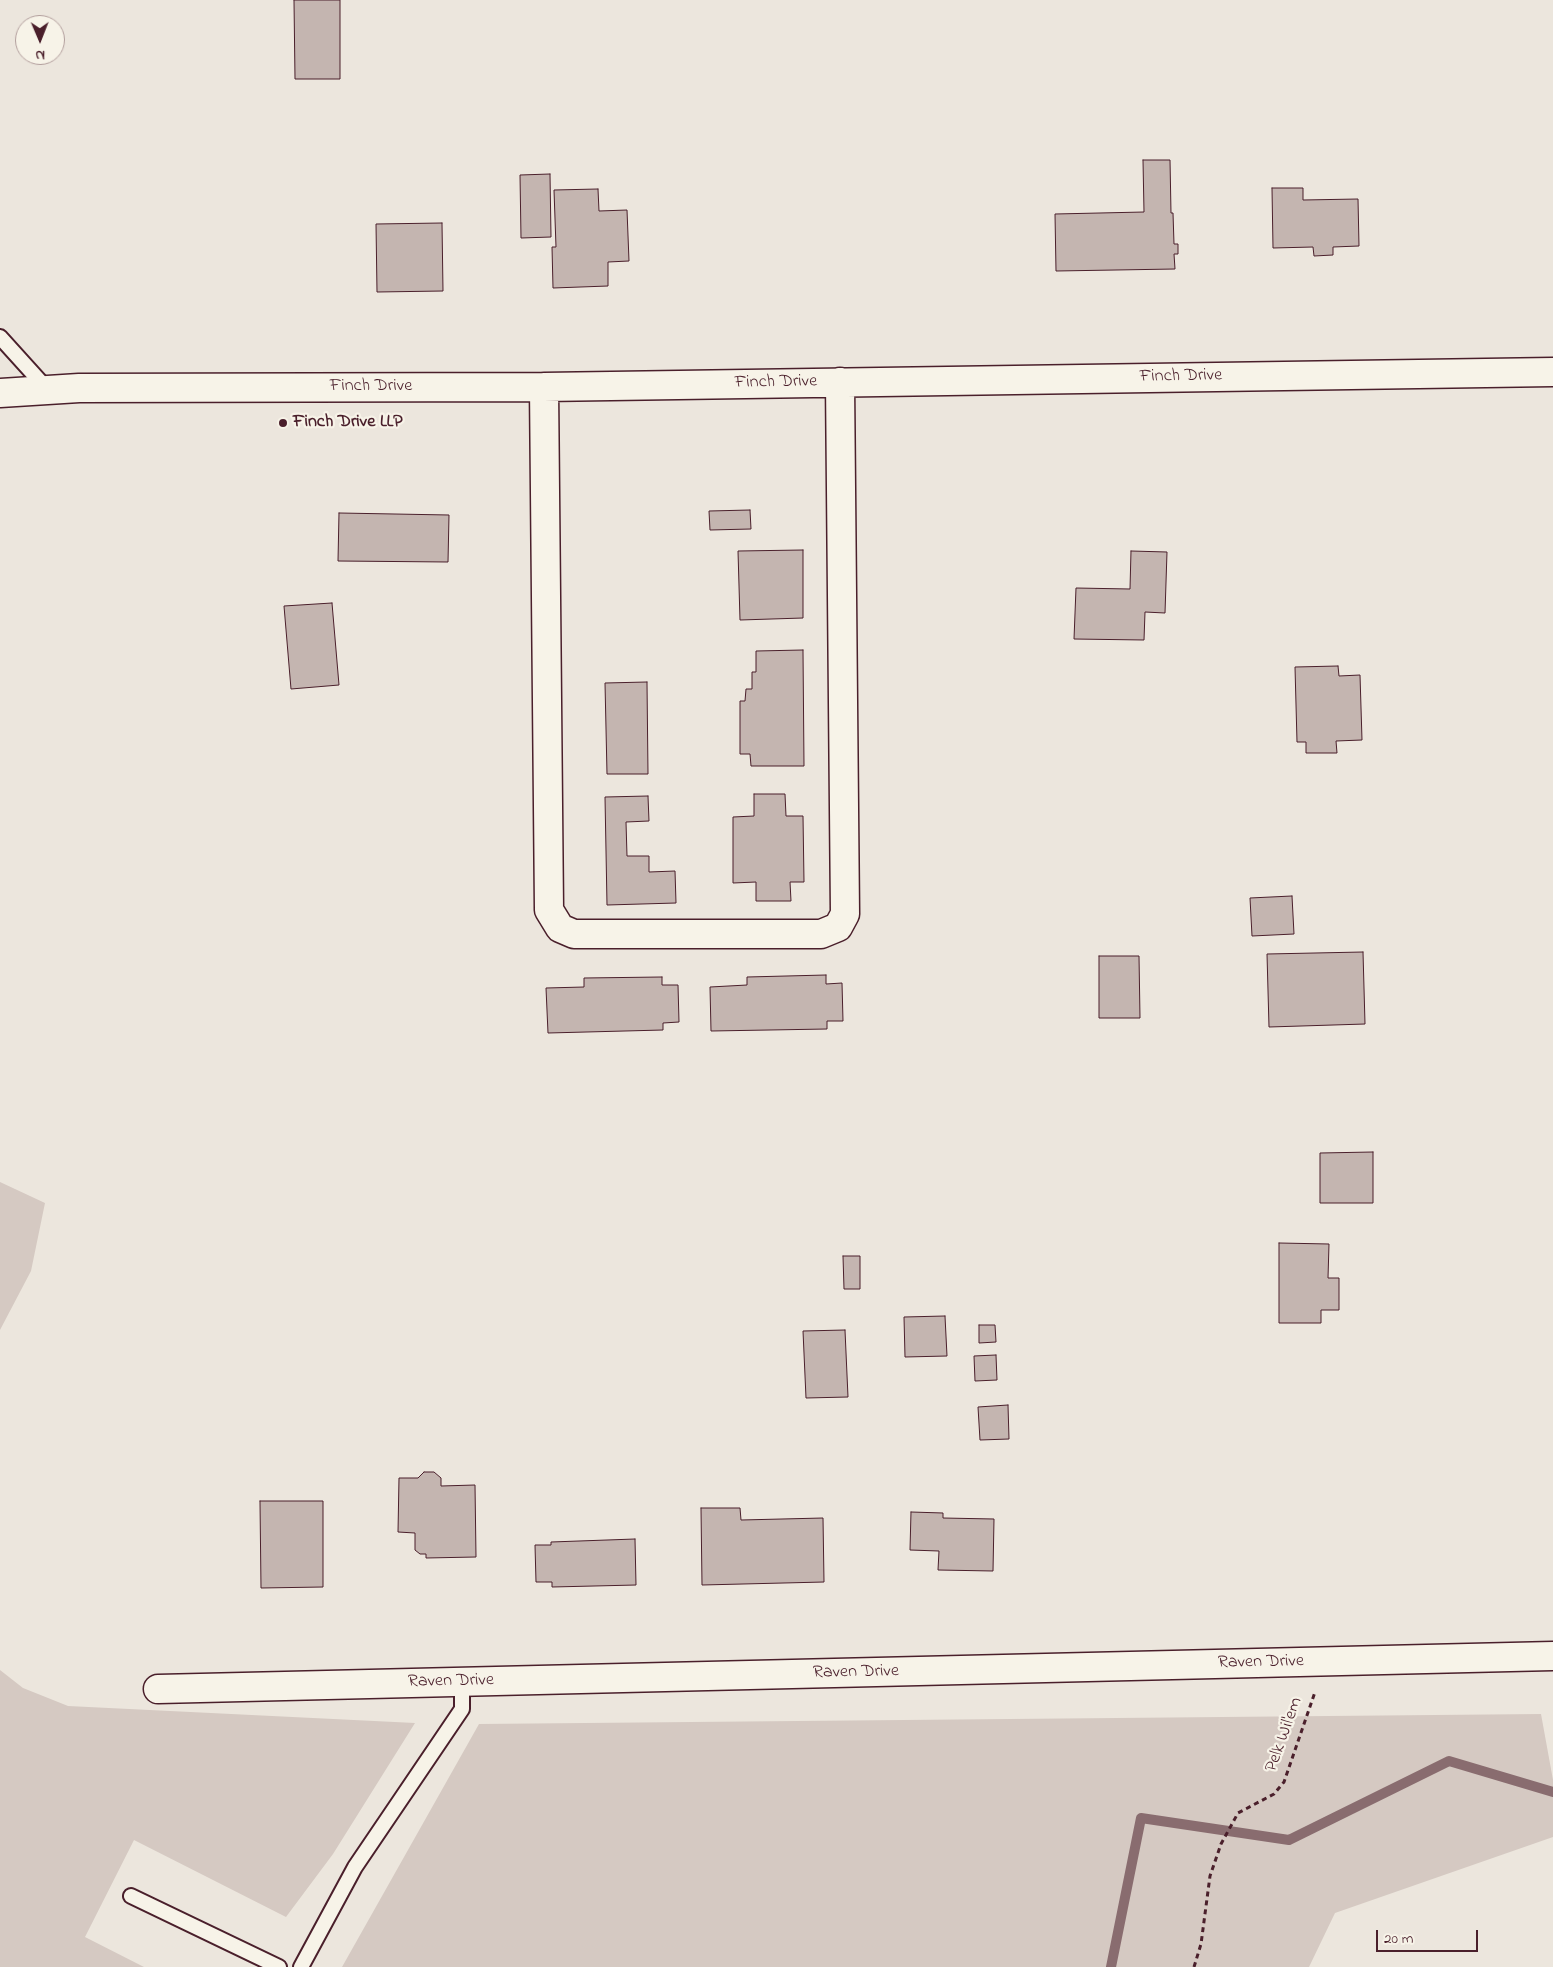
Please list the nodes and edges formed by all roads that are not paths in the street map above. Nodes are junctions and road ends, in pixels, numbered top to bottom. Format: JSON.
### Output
{"nodes":[{"id":1,"x":0,"y":338,"type":"edge"},
{"id":2,"x":1553,"y":372,"type":"edge"},
{"id":3,"x":840,"y":382,"type":"junction"},
{"id":4,"x":544,"y":387,"type":"junction"},
{"id":5,"x":48,"y":390,"type":"junction"},
{"id":6,"x":0,"y":393,"type":"edge"},
{"id":7,"x":1553,"y":1656,"type":"edge"},
{"id":8,"x":462,"y":1682,"type":"junction"},
{"id":9,"x":158,"y":1689,"type":"dead end"},
{"id":10,"x":131,"y":1896,"type":"dead end"},
{"id":11,"x":279,"y":1967,"type":"edge"},
{"id":12,"x":301,"y":1967,"type":"edge"}],
"edges":[{"from":1,"to":5,"type":"lane"},
{"from":2,"to":3,"type":"street","name":"Finch Drive"},
{"from":3,"to":4,"type":"street","name":"Finch Drive"},
{"from":3,"to":4,"type":"street"},
{"from":4,"to":5,"type":"street","name":"Finch Drive"},
{"from":5,"to":6,"type":"street","name":"Finch Drive"},
{"from":7,"to":8,"type":"street","name":"Raven Drive"},
{"from":8,"to":9,"type":"street","name":"Raven Drive"},
{"from":8,"to":12,"type":"lane"},
{"from":10,"to":11,"type":"lane"}]}
